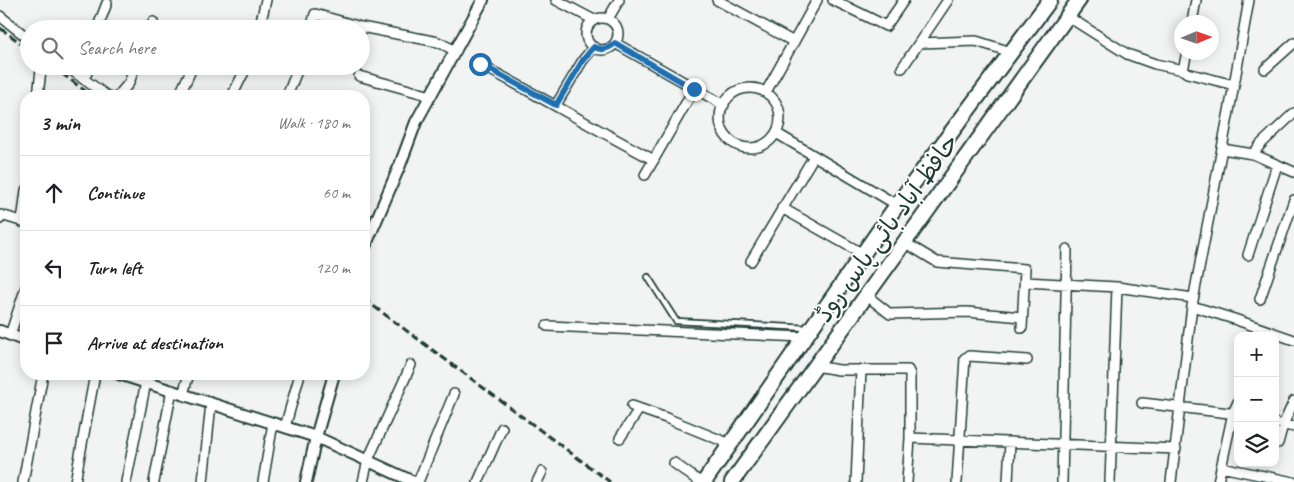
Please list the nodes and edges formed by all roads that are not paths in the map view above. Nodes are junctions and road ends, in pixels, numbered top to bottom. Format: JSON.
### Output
{"nodes":[{"id":1,"x":266,"y":0,"type":"edge"},
{"id":2,"x":483,"y":0,"type":"edge"},
{"id":3,"x":556,"y":0,"type":"edge"},
{"id":4,"x":619,"y":0,"type":"edge"},
{"id":5,"x":717,"y":0,"type":"edge"},
{"id":6,"x":817,"y":0,"type":"edge"},
{"id":7,"x":833,"y":0,"type":"edge"},
{"id":8,"x":904,"y":0,"type":"edge"},
{"id":9,"x":948,"y":0,"type":"edge"},
{"id":10,"x":1050,"y":0,"type":"edge"},
{"id":11,"x":1078,"y":0,"type":"edge"},
{"id":12,"x":1196,"y":0,"type":"edge"},
{"id":13,"x":1249,"y":0,"type":"edge"},
{"id":14,"x":107,"y":3,"type":"dead end"},
{"id":15,"x":1193,"y":15,"type":"edge"},
{"id":16,"x":0,"y":16,"type":"edge"},
{"id":17,"x":1067,"y":16,"type":"junction"},
{"id":18,"x":608,"y":19,"type":"junction"},
{"id":19,"x":100,"y":20,"type":"edge"},
{"id":20,"x":261,"y":20,"type":"edge"},
{"id":21,"x":313,"y":20,"type":"edge"},
{"id":22,"x":336,"y":20,"type":"edge"},
{"id":23,"x":594,"y":20,"type":"junction"},
{"id":24,"x":370,"y":29,"type":"edge"},
{"id":25,"x":20,"y":32,"type":"edge"},
{"id":26,"x":794,"y":42,"type":"junction"},
{"id":27,"x":615,"y":43,"type":"junction"},
{"id":28,"x":919,"y":43,"type":"junction"},
{"id":29,"x":1294,"y":43,"type":"edge"},
{"id":30,"x":594,"y":47,"type":"junction"},
{"id":31,"x":456,"y":51,"type":"junction"},
{"id":32,"x":1011,"y":52,"type":"junction"},
{"id":33,"x":1185,"y":60,"type":"edge"},
{"id":34,"x":480,"y":64,"type":"dead end"},
{"id":35,"x":902,"y":68,"type":"dead end"},
{"id":36,"x":1265,"y":68,"type":"dead end"},
{"id":37,"x":1183,"y":70,"type":"junction"},
{"id":38,"x":40,"y":75,"type":"edge"},
{"id":39,"x":78,"y":75,"type":"edge"},
{"id":40,"x":86,"y":75,"type":"edge"},
{"id":41,"x":132,"y":75,"type":"edge"},
{"id":42,"x":189,"y":75,"type":"edge"},
{"id":43,"x":242,"y":75,"type":"edge"},
{"id":44,"x":296,"y":75,"type":"edge"},
{"id":45,"x":359,"y":76,"type":"dead end"},
{"id":46,"x":83,"y":79,"type":"junction"},
{"id":47,"x":1234,"y":85,"type":"junction"},
{"id":48,"x":694,"y":89,"type":"junction"},
{"id":49,"x":39,"y":90,"type":"edge"},
{"id":50,"x":99,"y":90,"type":"edge"},
{"id":51,"x":123,"y":90,"type":"edge"},
{"id":52,"x":182,"y":90,"type":"edge"},
{"id":53,"x":235,"y":90,"type":"edge"},
{"id":54,"x":290,"y":90,"type":"edge"},
{"id":55,"x":766,"y":92,"type":"junction"},
{"id":56,"x":431,"y":96,"type":"junction"},
{"id":57,"x":556,"y":105,"type":"junction"},
{"id":58,"x":724,"y":105,"type":"junction"},
{"id":59,"x":1294,"y":113,"type":"edge"},
{"id":60,"x":776,"y":133,"type":"junction"},
{"id":61,"x":1222,"y":149,"type":"junction"},
{"id":62,"x":1253,"y":154,"type":"junction"},
{"id":63,"x":814,"y":156,"type":"junction"},
{"id":64,"x":654,"y":160,"type":"junction"},
{"id":65,"x":1277,"y":165,"type":"junction"},
{"id":66,"x":1294,"y":172,"type":"edge"},
{"id":67,"x":645,"y":176,"type":"dead end"},
{"id":68,"x":1294,"y":200,"type":"edge"},
{"id":69,"x":897,"y":205,"type":"junction"},
{"id":70,"x":782,"y":208,"type":"junction"},
{"id":71,"x":0,"y":218,"type":"edge"},
{"id":72,"x":20,"y":221,"type":"edge"},
{"id":73,"x":370,"y":235,"type":"edge"},
{"id":74,"x":904,"y":242,"type":"junction"},
{"id":75,"x":1068,"y":249,"type":"dead end"},
{"id":76,"x":863,"y":254,"type":"junction"},
{"id":77,"x":1248,"y":255,"type":"dead end"},
{"id":78,"x":751,"y":261,"type":"dead end"},
{"id":79,"x":648,"y":277,"type":"dead end"},
{"id":80,"x":1025,"y":282,"type":"junction"},
{"id":81,"x":1067,"y":284,"type":"junction"},
{"id":82,"x":1117,"y":287,"type":"junction"},
{"id":83,"x":866,"y":295,"type":"junction"},
{"id":84,"x":20,"y":299,"type":"edge"},
{"id":85,"x":1260,"y":299,"type":"dead end"},
{"id":86,"x":1192,"y":302,"type":"junction"},
{"id":87,"x":1022,"y":317,"type":"junction"},
{"id":88,"x":547,"y":326,"type":"dead end"},
{"id":89,"x":1022,"y":328,"type":"dead end"},
{"id":90,"x":1264,"y":332,"type":"edge"},
{"id":91,"x":809,"y":333,"type":"junction"},
{"id":92,"x":3,"y":334,"type":"edge"},
{"id":93,"x":1279,"y":336,"type":"edge"},
{"id":94,"x":20,"y":339,"type":"edge"},
{"id":95,"x":1294,"y":340,"type":"edge"},
{"id":96,"x":1027,"y":360,"type":"dead end"},
{"id":97,"x":411,"y":365,"type":"dead end"},
{"id":98,"x":815,"y":366,"type":"junction"},
{"id":99,"x":861,"y":370,"type":"junction"},
{"id":100,"x":42,"y":380,"type":"edge"},
{"id":101,"x":94,"y":380,"type":"edge"},
{"id":102,"x":139,"y":380,"type":"edge"},
{"id":103,"x":187,"y":380,"type":"edge"},
{"id":104,"x":298,"y":380,"type":"edge"},
{"id":105,"x":332,"y":380,"type":"edge"},
{"id":106,"x":146,"y":382,"type":"junction"},
{"id":107,"x":172,"y":390,"type":"junction"},
{"id":108,"x":183,"y":394,"type":"junction"},
{"id":109,"x":454,"y":394,"type":"dead end"},
{"id":110,"x":1294,"y":401,"type":"edge"},
{"id":111,"x":211,"y":403,"type":"junction"},
{"id":112,"x":1142,"y":404,"type":"dead end"},
{"id":113,"x":1181,"y":406,"type":"junction"},
{"id":114,"x":1234,"y":413,"type":"edge"},
{"id":115,"x":1234,"y":420,"type":"edge"},
{"id":116,"x":273,"y":423,"type":"junction"},
{"id":117,"x":1279,"y":424,"type":"edge"},
{"id":118,"x":285,"y":427,"type":"junction"},
{"id":119,"x":1294,"y":427,"type":"edge"},
{"id":120,"x":502,"y":428,"type":"dead end"},
{"id":121,"x":316,"y":437,"type":"junction"},
{"id":122,"x":620,"y":438,"type":"dead end"},
{"id":123,"x":910,"y":438,"type":"junction"},
{"id":124,"x":959,"y":440,"type":"junction"},
{"id":125,"x":1010,"y":442,"type":"junction"},
{"id":126,"x":730,"y":444,"type":"junction"},
{"id":127,"x":1063,"y":444,"type":"junction"},
{"id":128,"x":1111,"y":446,"type":"junction"},
{"id":129,"x":1176,"y":449,"type":"junction"},
{"id":130,"x":368,"y":460,"type":"junction"},
{"id":131,"x":674,"y":463,"type":"dead end"},
{"id":132,"x":1221,"y":467,"type":"junction"},
{"id":133,"x":542,"y":472,"type":"dead end"},
{"id":134,"x":23,"y":482,"type":"edge"},
{"id":135,"x":75,"y":482,"type":"edge"},
{"id":136,"x":126,"y":482,"type":"edge"},
{"id":137,"x":154,"y":482,"type":"edge"},
{"id":138,"x":203,"y":482,"type":"edge"},
{"id":139,"x":263,"y":482,"type":"edge"},
{"id":140,"x":306,"y":482,"type":"edge"},
{"id":141,"x":364,"y":482,"type":"edge"},
{"id":142,"x":414,"y":482,"type":"edge"},
{"id":143,"x":418,"y":482,"type":"edge"},
{"id":144,"x":478,"y":482,"type":"edge"},
{"id":145,"x":537,"y":482,"type":"edge"},
{"id":146,"x":702,"y":482,"type":"edge"},
{"id":147,"x":732,"y":482,"type":"edge"},
{"id":148,"x":856,"y":482,"type":"edge"},
{"id":149,"x":907,"y":482,"type":"edge"},
{"id":150,"x":957,"y":482,"type":"edge"},
{"id":151,"x":1008,"y":482,"type":"edge"},
{"id":152,"x":1062,"y":482,"type":"edge"},
{"id":153,"x":1110,"y":482,"type":"edge"},
{"id":154,"x":1171,"y":482,"type":"edge"},
{"id":155,"x":1218,"y":482,"type":"edge"},
{"id":156,"x":1293,"y":482,"type":"edge"}],
"edges":[{"from":1,"to":20,"type":"street"},
{"from":2,"to":31,"type":"street"},
{"from":3,"to":23,"type":"street"},
{"from":4,"to":18,"type":"street"},
{"from":5,"to":26,"type":"street"},
{"from":6,"to":26,"type":"street"},
{"from":7,"to":8,"type":"street"},
{"from":9,"to":28,"type":"street"},
{"from":10,"to":32,"type":"highway","name":"حافظ آباد بائی پاس روڈ"},
{"from":11,"to":17,"type":"highway","name":"حافظ آباد بائی پاس روڈ"},
{"from":12,"to":15,"type":"street"},
{"from":13,"to":47,"type":"street"},
{"from":14,"to":19,"type":"street"},
{"from":16,"to":25,"type":"street"},
{"from":17,"to":37,"type":"street"},
{"from":17,"to":74,"type":"highway","name":"حافظ آباد بائی پاس روڈ"},
{"from":18,"to":23,"type":"street"},
{"from":18,"to":27,"type":"street"},
{"from":21,"to":22,"type":"street"},
{"from":23,"to":30,"type":"street"},
{"from":24,"to":31,"type":"street"},
{"from":26,"to":55,"type":"street"},
{"from":27,"to":30,"type":"street"},
{"from":27,"to":48,"type":"street"},
{"from":28,"to":32,"type":"street"},
{"from":28,"to":35,"type":"street"},
{"from":29,"to":36,"type":"street"},
{"from":30,"to":57,"type":"street"},
{"from":31,"to":56,"type":"street"},
{"from":32,"to":69,"type":"highway","name":"حافظ آباد بائی پاس روڈ"},
{"from":33,"to":37,"type":"street"},
{"from":34,"to":57,"type":"street"},
{"from":37,"to":47,"type":"street"},
{"from":38,"to":49,"type":"street"},
{"from":39,"to":46,"type":"street"},
{"from":40,"to":46,"type":"street"},
{"from":41,"to":51,"type":"street"},
{"from":42,"to":52,"type":"street"},
{"from":43,"to":53,"type":"street"},
{"from":44,"to":54,"type":"street"},
{"from":45,"to":56,"type":"street"},
{"from":46,"to":50,"type":"street"},
{"from":47,"to":61,"type":"street"},
{"from":48,"to":58,"type":"street"},
{"from":48,"to":64,"type":"street"},
{"from":55,"to":58,"type":"street"},
{"from":55,"to":60,"type":"street"},
{"from":56,"to":73,"type":"street"},
{"from":57,"to":64,"type":"street"},
{"from":58,"to":60,"type":"street"},
{"from":59,"to":62,"type":"street"},
{"from":60,"to":63,"type":"street"},
{"from":61,"to":62,"type":"street"},
{"from":61,"to":86,"type":"street"},
{"from":62,"to":65,"type":"street"},
{"from":63,"to":69,"type":"street"},
{"from":63,"to":70,"type":"street"},
{"from":64,"to":67,"type":"street"},
{"from":65,"to":66,"type":"street"},
{"from":65,"to":77,"type":"street"},
{"from":68,"to":85,"type":"street"},
{"from":69,"to":76,"type":"highway","name":"حافظ آباد بائی پاس روڈ"},
{"from":70,"to":76,"type":"street"},
{"from":70,"to":78,"type":"street"},
{"from":71,"to":72,"type":"street"},
{"from":74,"to":80,"type":"street"},
{"from":74,"to":83,"type":"highway","name":"حافظ آباد بائی پاس روڈ"},
{"from":75,"to":81,"type":"street"},
{"from":76,"to":91,"type":"highway","name":"حافظ آباد بائی پاس روڈ"},
{"from":79,"to":91,"type":"lane"},
{"from":80,"to":81,"type":"street"},
{"from":80,"to":87,"type":"street"},
{"from":81,"to":82,"type":"street"},
{"from":81,"to":127,"type":"street"},
{"from":82,"to":86,"type":"street"},
{"from":82,"to":128,"type":"street"},
{"from":83,"to":87,"type":"street"},
{"from":83,"to":98,"type":"highway","name":"حافظ آباد بائی پاس روڈ"},
{"from":84,"to":92,"type":"street"},
{"from":86,"to":90,"type":"street"},
{"from":86,"to":113,"type":"street"},
{"from":87,"to":89,"type":"street"},
{"from":88,"to":91,"type":"street"},
{"from":91,"to":126,"type":"highway","name":"حافظ آباد بائی پاس روڈ"},
{"from":92,"to":94,"type":"street"},
{"from":93,"to":95,"type":"street"},
{"from":96,"to":124,"type":"street"},
{"from":97,"to":130,"type":"street"},
{"from":98,"to":99,"type":"street"},
{"from":98,"to":147,"type":"highway","name":"حافظ آباد بائی پاس روڈ"},
{"from":99,"to":123,"type":"street"},
{"from":99,"to":148,"type":"street"},
{"from":100,"to":134,"type":"street"},
{"from":101,"to":135,"type":"street"},
{"from":102,"to":106,"type":"street"},
{"from":103,"to":108,"type":"street"},
{"from":104,"to":118,"type":"street"},
{"from":105,"to":121,"type":"street"},
{"from":106,"to":107,"type":"street"},
{"from":106,"to":136,"type":"street"},
{"from":107,"to":108,"type":"street"},
{"from":107,"to":137,"type":"street"},
{"from":108,"to":111,"type":"street"},
{"from":109,"to":143,"type":"street"},
{"from":110,"to":117,"type":"street"},
{"from":111,"to":116,"type":"street"},
{"from":111,"to":138,"type":"street"},
{"from":112,"to":113,"type":"street"},
{"from":113,"to":114,"type":"street"},
{"from":113,"to":129,"type":"street"},
{"from":115,"to":132,"type":"street"},
{"from":116,"to":118,"type":"street"},
{"from":116,"to":139,"type":"street"},
{"from":117,"to":119,"type":"street"},
{"from":118,"to":121,"type":"street"},
{"from":120,"to":144,"type":"street"},
{"from":121,"to":130,"type":"street"},
{"from":121,"to":140,"type":"street"},
{"from":122,"to":126,"type":"street"},
{"from":123,"to":124,"type":"street"},
{"from":123,"to":149,"type":"street"},
{"from":124,"to":125,"type":"street"},
{"from":124,"to":150,"type":"street"},
{"from":125,"to":127,"type":"street"},
{"from":125,"to":151,"type":"street"},
{"from":126,"to":146,"type":"highway","name":"حافظ آباد بائی پاس روڈ"},
{"from":127,"to":128,"type":"street"},
{"from":127,"to":152,"type":"street"},
{"from":128,"to":129,"type":"street"},
{"from":128,"to":153,"type":"street"},
{"from":129,"to":154,"type":"street"},
{"from":130,"to":141,"type":"street"},
{"from":130,"to":142,"type":"street"},
{"from":131,"to":146,"type":"street"},
{"from":132,"to":155,"type":"street"},
{"from":132,"to":156,"type":"street"},
{"from":133,"to":145,"type":"street"}]}
